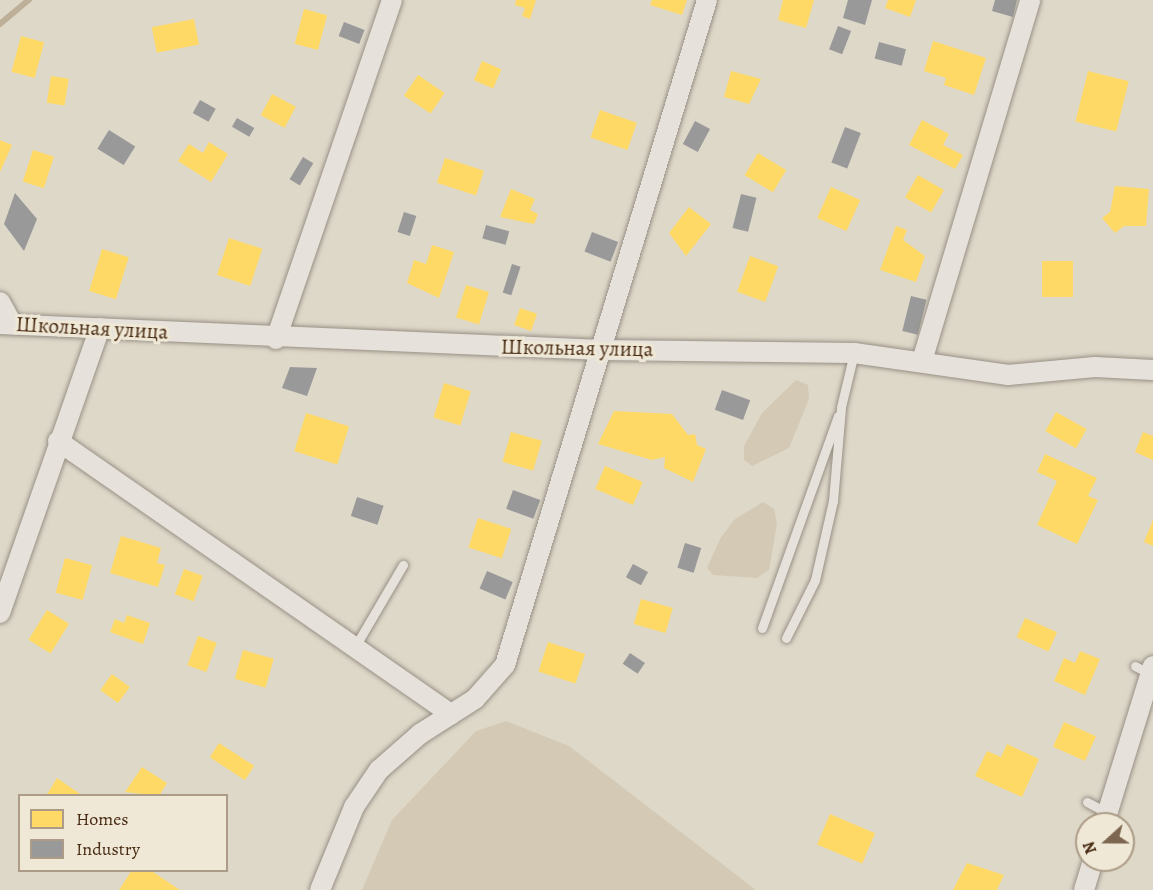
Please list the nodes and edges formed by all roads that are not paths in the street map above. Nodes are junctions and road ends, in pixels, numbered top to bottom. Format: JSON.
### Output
{"nodes":[{"id":1,"x":392,"y":0,"type":"edge"},
{"id":2,"x":707,"y":0,"type":"edge"},
{"id":3,"x":1030,"y":0,"type":"edge"},
{"id":4,"x":0,"y":303,"type":"edge"},
{"id":5,"x":6,"y":324,"type":"edge"},
{"id":6,"x":100,"y":328,"type":"junction"},
{"id":7,"x":276,"y":339,"type":"junction"},
{"id":8,"x":602,"y":350,"type":"junction"},
{"id":9,"x":854,"y":353,"type":"junction"},
{"id":10,"x":922,"y":361,"type":"junction"},
{"id":11,"x":1153,"y":370,"type":"edge"},
{"id":12,"x":841,"y":407,"type":"junction"},
{"id":13,"x":58,"y":441,"type":"junction"},
{"id":14,"x":403,"y":565,"type":"dead end"},
{"id":15,"x":0,"y":613,"type":"edge"},
{"id":16,"x":762,"y":628,"type":"dead end"},
{"id":17,"x":786,"y":638,"type":"dead end"},
{"id":18,"x":356,"y":645,"type":"junction"},
{"id":19,"x":1146,"y":669,"type":"edge"},
{"id":20,"x":451,"y":714,"type":"junction"},
{"id":21,"x":1087,"y":802,"type":"dead end"},
{"id":22,"x":1099,"y":812,"type":"edge"},
{"id":23,"x":1108,"y":812,"type":"edge"},
{"id":24,"x":1089,"y":872,"type":"edge"},
{"id":25,"x":320,"y":890,"type":"edge"},
{"id":26,"x":1084,"y":890,"type":"edge"}],
"edges":[{"from":1,"to":7,"type":"street"},
{"from":2,"to":8,"type":"street"},
{"from":3,"to":10,"type":"street"},
{"from":4,"to":5,"type":"street"},
{"from":5,"to":6,"type":"street","name":"Школьная улица"},
{"from":6,"to":7,"type":"street","name":"Школьная улица"},
{"from":6,"to":13,"type":"street"},
{"from":7,"to":8,"type":"street","name":"Школьная улица"},
{"from":8,"to":9,"type":"street","name":"Школьная улица"},
{"from":8,"to":20,"type":"street"},
{"from":9,"to":10,"type":"street","name":"Школьная улица"},
{"from":9,"to":12,"type":"lane"},
{"from":10,"to":11,"type":"street","name":"Школьная улица"},
{"from":12,"to":16,"type":"lane"},
{"from":12,"to":17,"type":"lane"},
{"from":13,"to":15,"type":"street"},
{"from":13,"to":18,"type":"street"},
{"from":14,"to":18,"type":"lane"},
{"from":18,"to":20,"type":"street"},
{"from":19,"to":23,"type":"street"},
{"from":20,"to":25,"type":"street"},
{"from":21,"to":22,"type":"lane"},
{"from":24,"to":26,"type":"street"}]}
